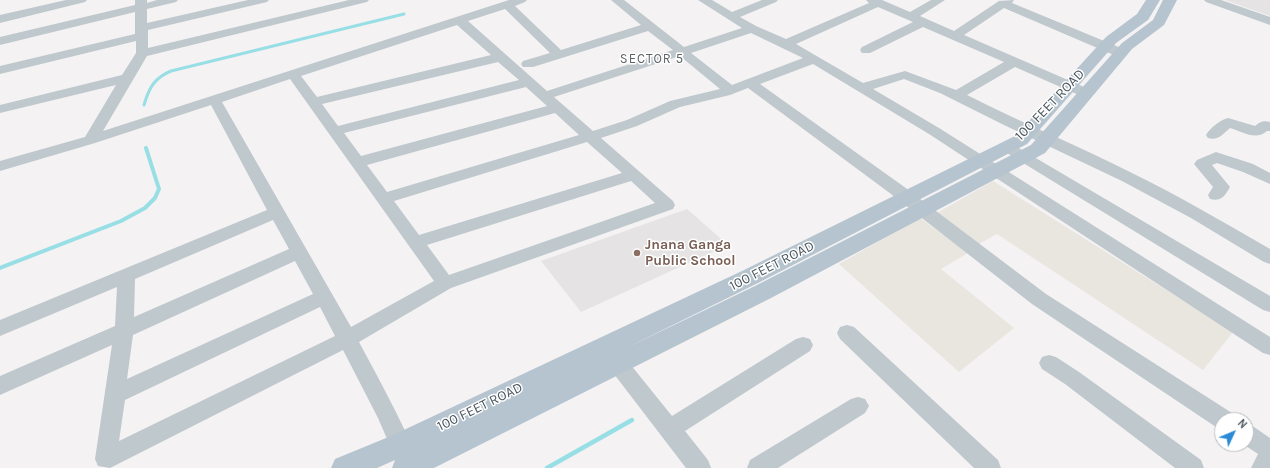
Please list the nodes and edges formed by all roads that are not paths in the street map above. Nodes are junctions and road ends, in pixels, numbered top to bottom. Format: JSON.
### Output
{"nodes":[{"id":1,"x":81,"y":0,"type":"edge"},
{"id":2,"x":172,"y":0,"type":"edge"},
{"id":3,"x":263,"y":0,"type":"edge"},
{"id":4,"x":360,"y":0,"type":"edge"},
{"id":5,"x":481,"y":0,"type":"edge"},
{"id":6,"x":521,"y":0,"type":"edge"},
{"id":7,"x":617,"y":0,"type":"edge"},
{"id":8,"x":704,"y":0,"type":"edge"},
{"id":9,"x":772,"y":0,"type":"edge"},
{"id":10,"x":939,"y":0,"type":"edge"},
{"id":11,"x":1153,"y":0,"type":"edge"},
{"id":12,"x":1170,"y":0,"type":"edge"},
{"id":13,"x":1210,"y":0,"type":"edge"},
{"id":14,"x":1252,"y":0,"type":"edge"},
{"id":15,"x":874,"y":1,"type":"edge"},
{"id":16,"x":1005,"y":2,"type":"edge"},
{"id":17,"x":141,"y":3,"type":"edge"},
{"id":18,"x":507,"y":4,"type":"junction"},
{"id":19,"x":490,"y":10,"type":"junction"},
{"id":20,"x":1242,"y":11,"type":"junction"},
{"id":21,"x":731,"y":16,"type":"junction"},
{"id":22,"x":910,"y":17,"type":"junction"},
{"id":23,"x":0,"y":19,"type":"edge"},
{"id":24,"x":459,"y":20,"type":"junction"},
{"id":25,"x":1270,"y":21,"type":"edge"},
{"id":26,"x":923,"y":22,"type":"junction"},
{"id":27,"x":650,"y":26,"type":"junction"},
{"id":28,"x":752,"y":29,"type":"junction"},
{"id":29,"x":141,"y":32,"type":"junction"},
{"id":30,"x":955,"y":36,"type":"junction"},
{"id":31,"x":0,"y":41,"type":"edge"},
{"id":32,"x":786,"y":44,"type":"junction"},
{"id":33,"x":866,"y":50,"type":"dead end"},
{"id":34,"x":1113,"y":50,"type":"junction"},
{"id":35,"x":682,"y":51,"type":"junction"},
{"id":36,"x":142,"y":53,"type":"junction"},
{"id":37,"x":558,"y":54,"type":"junction"},
{"id":38,"x":501,"y":57,"type":"junction"},
{"id":39,"x":814,"y":59,"type":"junction"},
{"id":40,"x":528,"y":64,"type":"dead end"},
{"id":41,"x":1010,"y":64,"type":"dead end"},
{"id":42,"x":0,"y":70,"type":"edge"},
{"id":43,"x":293,"y":74,"type":"junction"},
{"id":44,"x":126,"y":78,"type":"junction"},
{"id":45,"x":528,"y":82,"type":"junction"},
{"id":46,"x":750,"y":83,"type":"junction"},
{"id":47,"x":860,"y":88,"type":"junction"},
{"id":48,"x":730,"y":90,"type":"junction"},
{"id":49,"x":1078,"y":90,"type":"junction"},
{"id":50,"x":544,"y":96,"type":"junction"},
{"id":51,"x":956,"y":96,"type":"junction"},
{"id":52,"x":214,"y":99,"type":"junction"},
{"id":53,"x":314,"y":102,"type":"junction"},
{"id":54,"x":558,"y":108,"type":"junction"},
{"id":55,"x":0,"y":110,"type":"edge"},
{"id":56,"x":1270,"y":127,"type":"edge"},
{"id":57,"x":336,"y":131,"type":"junction"},
{"id":58,"x":1038,"y":135,"type":"junction"},
{"id":59,"x":1213,"y":135,"type":"dead end"},
{"id":60,"x":590,"y":136,"type":"junction"},
{"id":61,"x":90,"y":140,"type":"junction"},
{"id":62,"x":1015,"y":152,"type":"junction"},
{"id":63,"x":358,"y":162,"type":"junction"},
{"id":64,"x":0,"y":166,"type":"edge"},
{"id":65,"x":986,"y":167,"type":"junction"},
{"id":66,"x":634,"y":175,"type":"junction"},
{"id":67,"x":1270,"y":179,"type":"edge"},
{"id":68,"x":1216,"y":195,"type":"dead end"},
{"id":69,"x":384,"y":198,"type":"junction"},
{"id":70,"x":914,"y":203,"type":"junction"},
{"id":71,"x":277,"y":212,"type":"junction"},
{"id":72,"x":416,"y":242,"type":"junction"},
{"id":73,"x":299,"y":252,"type":"junction"},
{"id":74,"x":1270,"y":257,"type":"edge"},
{"id":75,"x":126,"y":277,"type":"junction"},
{"id":76,"x":445,"y":284,"type":"junction"},
{"id":77,"x":324,"y":297,"type":"junction"},
{"id":78,"x":1270,"y":305,"type":"edge"},
{"id":79,"x":0,"y":328,"type":"edge"},
{"id":80,"x":124,"y":330,"type":"junction"},
{"id":81,"x":846,"y":333,"type":"dead end"},
{"id":82,"x":347,"y":339,"type":"junction"},
{"id":83,"x":803,"y":345,"type":"dead end"},
{"id":84,"x":605,"y":346,"type":"junction"},
{"id":85,"x":1270,"y":347,"type":"edge"},
{"id":86,"x":618,"y":363,"type":"junction"},
{"id":87,"x":1049,"y":363,"type":"dead end"},
{"id":88,"x":0,"y":386,"type":"edge"},
{"id":89,"x":116,"y":394,"type":"junction"},
{"id":90,"x":858,"y":406,"type":"dead end"},
{"id":91,"x":1214,"y":413,"type":"edge"},
{"id":92,"x":670,"y":429,"type":"junction"},
{"id":93,"x":1254,"y":439,"type":"edge"},
{"id":94,"x":401,"y":444,"type":"junction"},
{"id":95,"x":1270,"y":450,"type":"edge"},
{"id":96,"x":1270,"y":455,"type":"edge"},
{"id":97,"x":103,"y":464,"type":"edge"},
{"id":98,"x":408,"y":467,"type":"edge"},
{"id":99,"x":345,"y":468,"type":"edge"},
{"id":100,"x":700,"y":468,"type":"edge"},
{"id":101,"x":758,"y":468,"type":"edge"},
{"id":102,"x":990,"y":468,"type":"edge"},
{"id":103,"x":1193,"y":468,"type":"edge"},
{"id":104,"x":1262,"y":468,"type":"edge"}],
"edges":[{"from":1,"to":23,"type":"street"},
{"from":2,"to":17,"type":"street"},
{"from":3,"to":29,"type":"street"},
{"from":4,"to":36,"type":"street"},
{"from":5,"to":19,"type":"street"},
{"from":6,"to":18,"type":"street"},
{"from":7,"to":27,"type":"street"},
{"from":8,"to":21,"type":"street"},
{"from":9,"to":21,"type":"street"},
{"from":10,"to":22,"type":"street"},
{"from":11,"to":34,"type":"main road","name":"100 FEET ROAD"},
{"from":12,"to":34,"type":"main road","name":"100 FEET ROAD"},
{"from":13,"to":20,"type":"street"},
{"from":14,"to":20,"type":"street"},
{"from":15,"to":22,"type":"street"},
{"from":15,"to":32,"type":"street"},
{"from":16,"to":30,"type":"street"},
{"from":16,"to":34,"type":"street"},
{"from":17,"to":29,"type":"street"},
{"from":17,"to":31,"type":"street"},
{"from":18,"to":19,"type":"street"},
{"from":18,"to":37,"type":"street"},
{"from":19,"to":24,"type":"street"},
{"from":20,"to":25,"type":"street"},
{"from":21,"to":28,"type":"street"},
{"from":22,"to":26,"type":"street"},
{"from":24,"to":38,"type":"street"},
{"from":24,"to":43,"type":"street"},
{"from":26,"to":30,"type":"street"},
{"from":26,"to":33,"type":"street"},
{"from":27,"to":35,"type":"street"},
{"from":27,"to":37,"type":"street"},
{"from":28,"to":32,"type":"street"},
{"from":28,"to":35,"type":"street"},
{"from":29,"to":36,"type":"street"},
{"from":29,"to":42,"type":"street"},
{"from":30,"to":49,"type":"street"},
{"from":32,"to":39,"type":"street"},
{"from":34,"to":49,"type":"main road","name":"100 FEET ROAD"},
{"from":35,"to":48,"type":"street"},
{"from":35,"to":50,"type":"street"},
{"from":36,"to":44,"type":"street"},
{"from":37,"to":40,"type":"street"},
{"from":38,"to":45,"type":"street"},
{"from":38,"to":53,"type":"street"},
{"from":39,"to":46,"type":"street"},
{"from":39,"to":47,"type":"street"},
{"from":41,"to":51,"type":"street"},
{"from":43,"to":52,"type":"street"},
{"from":43,"to":53,"type":"street"},
{"from":44,"to":55,"type":"street"},
{"from":44,"to":61,"type":"street"},
{"from":45,"to":50,"type":"street"},
{"from":45,"to":57,"type":"street"},
{"from":46,"to":48,"type":"street"},
{"from":46,"to":70,"type":"street"},
{"from":47,"to":51,"type":"street"},
{"from":47,"to":65,"type":"street"},
{"from":48,"to":60,"type":"street"},
{"from":49,"to":58,"type":"main road","name":"100 FEET ROAD"},
{"from":50,"to":54,"type":"street"},
{"from":51,"to":58,"type":"street"},
{"from":52,"to":61,"type":"street"},
{"from":52,"to":71,"type":"street"},
{"from":53,"to":57,"type":"street"},
{"from":54,"to":60,"type":"street"},
{"from":54,"to":63,"type":"street"},
{"from":56,"to":59,"type":"street"},
{"from":57,"to":63,"type":"street"},
{"from":58,"to":62,"type":"main road","name":"100 FEET ROAD"},
{"from":58,"to":74,"type":"street"},
{"from":60,"to":66,"type":"street"},
{"from":60,"to":69,"type":"street"},
{"from":61,"to":64,"type":"street"},
{"from":62,"to":65,"type":"main road","name":"100 FEET ROAD"},
{"from":62,"to":78,"type":"street"},
{"from":63,"to":69,"type":"street"},
{"from":65,"to":70,"type":"main road","name":"100 FEET ROAD"},
{"from":65,"to":85,"type":"street"},
{"from":66,"to":72,"type":"street"},
{"from":66,"to":76,"type":"street"},
{"from":67,"to":68,"type":"street"},
{"from":69,"to":72,"type":"street"},
{"from":70,"to":84,"type":"main road","name":"100 FEET ROAD"},
{"from":70,"to":86,"type":"main road","name":"100 FEET ROAD"},
{"from":70,"to":91,"type":"street"},
{"from":71,"to":73,"type":"street"},
{"from":71,"to":75,"type":"street"},
{"from":72,"to":76,"type":"street"},
{"from":73,"to":77,"type":"street"},
{"from":73,"to":80,"type":"street"},
{"from":75,"to":79,"type":"street"},
{"from":75,"to":80,"type":"street"},
{"from":76,"to":82,"type":"street"},
{"from":77,"to":82,"type":"street"},
{"from":77,"to":89,"type":"street"},
{"from":80,"to":88,"type":"street"},
{"from":80,"to":89,"type":"street"},
{"from":81,"to":102,"type":"street"},
{"from":82,"to":94,"type":"street"},
{"from":82,"to":97,"type":"street"},
{"from":83,"to":92,"type":"street"},
{"from":84,"to":86,"type":"street"},
{"from":84,"to":94,"type":"main road","name":"100 FEET ROAD"},
{"from":86,"to":92,"type":"street"},
{"from":86,"to":98,"type":"main road","name":"100 FEET ROAD"},
{"from":87,"to":103,"type":"street"},
{"from":89,"to":97,"type":"street"},
{"from":90,"to":101,"type":"street"},
{"from":92,"to":100,"type":"street"},
{"from":93,"to":95,"type":"street"},
{"from":94,"to":98,"type":"street"},
{"from":94,"to":99,"type":"main road","name":"100 FEET ROAD"},
{"from":96,"to":104,"type":"street"}]}
